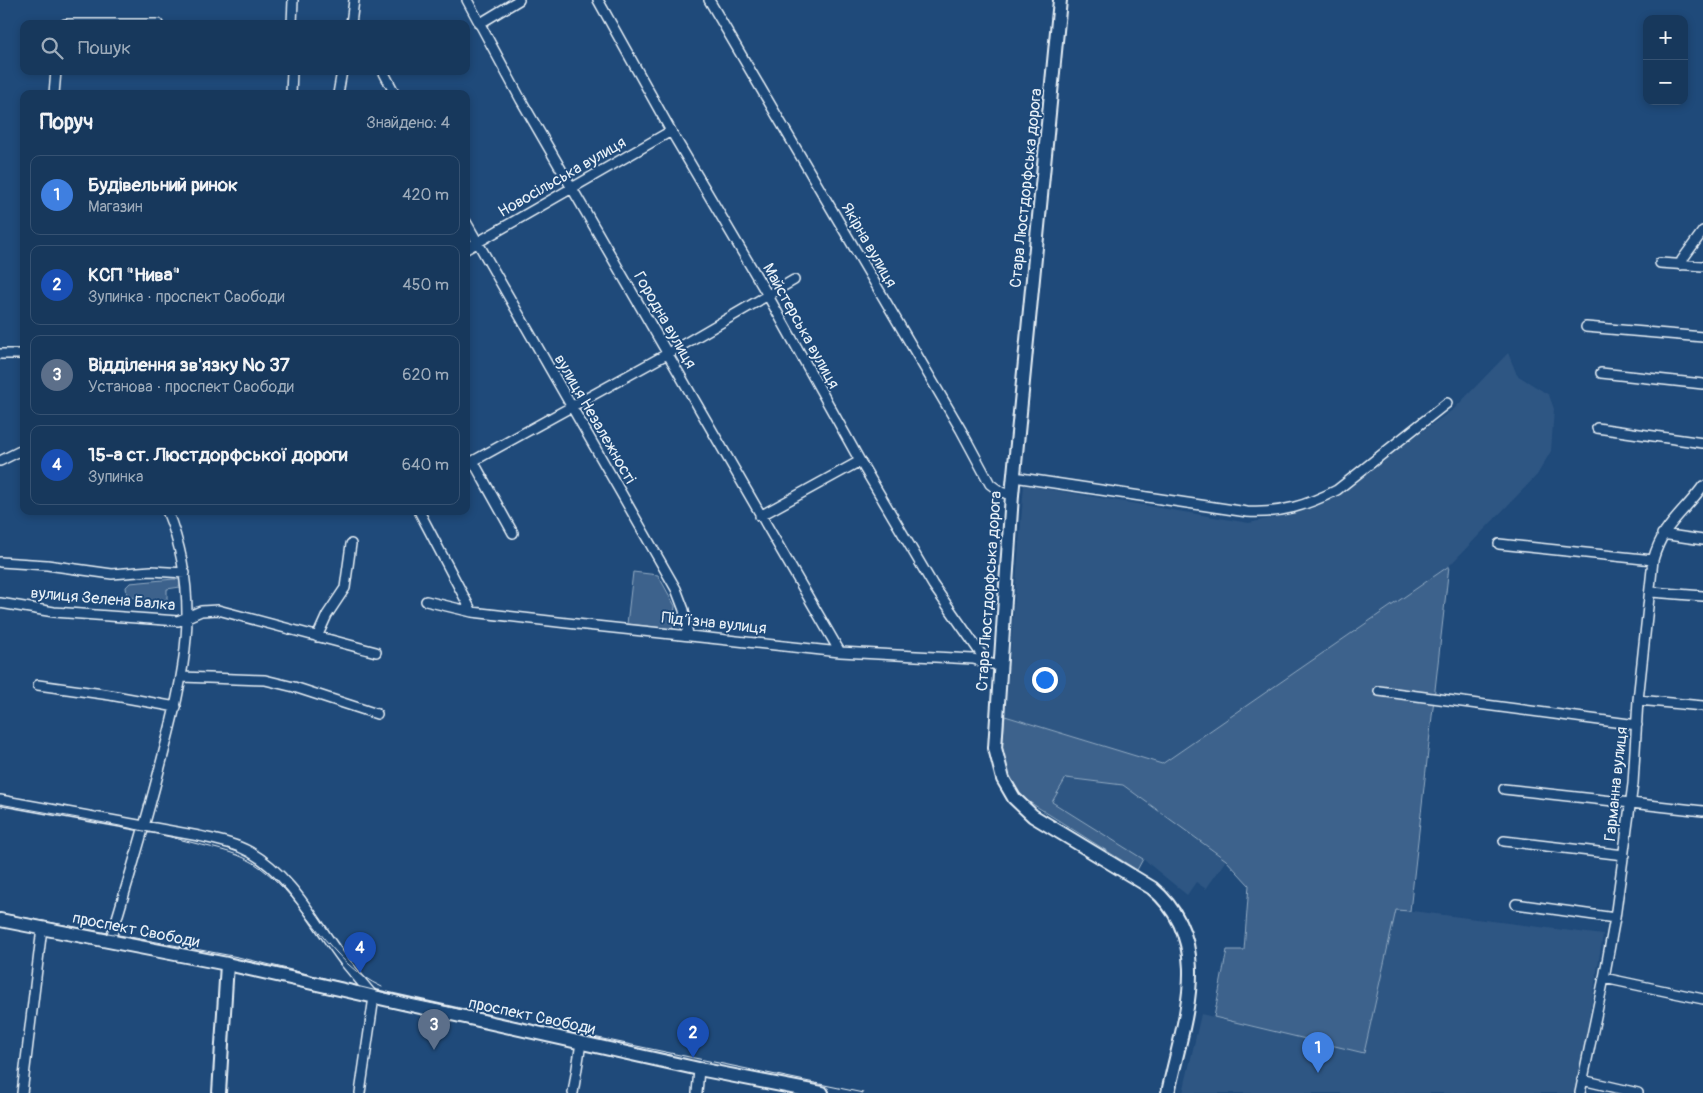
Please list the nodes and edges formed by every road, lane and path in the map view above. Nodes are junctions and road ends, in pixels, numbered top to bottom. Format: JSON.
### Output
{"nodes":[{"id":1,"x":293,"y":0,"type":"edge"},
{"id":2,"x":354,"y":0,"type":"edge"},
{"id":3,"x":467,"y":0,"type":"edge"},
{"id":4,"x":519,"y":0,"type":"edge"},
{"id":5,"x":598,"y":0,"type":"edge"},
{"id":6,"x":709,"y":0,"type":"edge"},
{"id":7,"x":1060,"y":0,"type":"edge"},
{"id":8,"x":292,"y":20,"type":"edge"},
{"id":9,"x":352,"y":20,"type":"edge"},
{"id":10,"x":479,"y":24,"type":"junction"},
{"id":11,"x":56,"y":75,"type":"edge"},
{"id":12,"x":292,"y":75,"type":"edge"},
{"id":13,"x":341,"y":75,"type":"edge"},
{"id":14,"x":385,"y":75,"type":"edge"},
{"id":15,"x":54,"y":90,"type":"edge"},
{"id":16,"x":291,"y":90,"type":"edge"},
{"id":17,"x":339,"y":90,"type":"edge"},
{"id":18,"x":393,"y":90,"type":"edge"},
{"id":19,"x":671,"y":132,"type":"junction"},
{"id":20,"x":573,"y":189,"type":"junction"},
{"id":21,"x":470,"y":229,"type":"edge"},
{"id":22,"x":1703,"y":231,"type":"edge"},
{"id":23,"x":478,"y":242,"type":"junction"},
{"id":24,"x":470,"y":246,"type":"edge"},
{"id":25,"x":1660,"y":263,"type":"dead end"},
{"id":26,"x":1681,"y":264,"type":"junction"},
{"id":27,"x":1703,"y":266,"type":"edge"},
{"id":28,"x":794,"y":280,"type":"dead end"},
{"id":29,"x":767,"y":294,"type":"junction"},
{"id":30,"x":1586,"y":327,"type":"dead end"},
{"id":31,"x":1703,"y":337,"type":"edge"},
{"id":32,"x":0,"y":354,"type":"edge"},
{"id":33,"x":20,"y":354,"type":"edge"},
{"id":34,"x":667,"y":354,"type":"junction"},
{"id":35,"x":1601,"y":373,"type":"dead end"},
{"id":36,"x":1703,"y":384,"type":"edge"},
{"id":37,"x":1447,"y":403,"type":"dead end"},
{"id":38,"x":571,"y":408,"type":"junction"},
{"id":39,"x":1597,"y":428,"type":"dead end"},
{"id":40,"x":1703,"y":443,"type":"edge"},
{"id":41,"x":20,"y":451,"type":"edge"},
{"id":42,"x":470,"y":460,"type":"edge"},
{"id":43,"x":0,"y":462,"type":"edge"},
{"id":44,"x":860,"y":462,"type":"junction"},
{"id":45,"x":470,"y":463,"type":"edge"},
{"id":46,"x":1014,"y":477,"type":"junction"},
{"id":47,"x":1701,"y":491,"type":"edge"},
{"id":48,"x":1012,"y":495,"type":"junction"},
{"id":49,"x":169,"y":515,"type":"edge"},
{"id":50,"x":421,"y":515,"type":"edge"},
{"id":51,"x":760,"y":516,"type":"junction"},
{"id":52,"x":513,"y":533,"type":"dead end"},
{"id":53,"x":1662,"y":534,"type":"junction"},
{"id":54,"x":1703,"y":540,"type":"edge"},
{"id":55,"x":350,"y":544,"type":"dead end"},
{"id":56,"x":1499,"y":544,"type":"dead end"},
{"id":57,"x":1653,"y":560,"type":"junction"},
{"id":58,"x":0,"y":562,"type":"edge"},
{"id":59,"x":185,"y":573,"type":"junction"},
{"id":60,"x":1651,"y":592,"type":"junction"},
{"id":61,"x":1703,"y":596,"type":"edge"},
{"id":62,"x":426,"y":601,"type":"dead end"},
{"id":63,"x":0,"y":603,"type":"edge"},
{"id":64,"x":472,"y":612,"type":"junction"},
{"id":65,"x":188,"y":618,"type":"junction"},
{"id":66,"x":688,"y":635,"type":"junction"},
{"id":67,"x":317,"y":637,"type":"junction"},
{"id":68,"x":376,"y":652,"type":"dead end"},
{"id":69,"x":840,"y":652,"type":"junction"},
{"id":70,"x":986,"y":661,"type":"junction"},
{"id":71,"x":1000,"y":666,"type":"junction"},
{"id":72,"x":182,"y":677,"type":"junction"},
{"id":73,"x":38,"y":685,"type":"dead end"},
{"id":74,"x":1379,"y":691,"type":"dead end"},
{"id":75,"x":1638,"y":700,"type":"junction"},
{"id":76,"x":1703,"y":706,"type":"edge"},
{"id":77,"x":176,"y":707,"type":"junction"},
{"id":78,"x":377,"y":714,"type":"dead end"},
{"id":79,"x":1637,"y":725,"type":"junction"},
{"id":80,"x":1504,"y":789,"type":"dead end"},
{"id":81,"x":0,"y":800,"type":"edge"},
{"id":82,"x":1630,"y":802,"type":"junction"},
{"id":83,"x":1703,"y":811,"type":"edge"},
{"id":84,"x":145,"y":825,"type":"junction"},
{"id":85,"x":1504,"y":841,"type":"dead end"},
{"id":86,"x":1624,"y":855,"type":"junction"},
{"id":87,"x":1516,"y":904,"type":"dead end"},
{"id":88,"x":1616,"y":918,"type":"junction"},
{"id":89,"x":0,"y":920,"type":"edge"},
{"id":90,"x":42,"y":928,"type":"junction"},
{"id":91,"x":110,"y":941,"type":"junction"},
{"id":92,"x":227,"y":964,"type":"junction"},
{"id":93,"x":1604,"y":978,"type":"junction"},
{"id":94,"x":374,"y":997,"type":"junction"},
{"id":95,"x":1703,"y":999,"type":"edge"},
{"id":96,"x":581,"y":1043,"type":"junction"},
{"id":97,"x":699,"y":1069,"type":"junction"},
{"id":98,"x":1582,"y":1080,"type":"junction"},
{"id":99,"x":22,"y":1093,"type":"edge"},
{"id":100,"x":219,"y":1093,"type":"edge"},
{"id":101,"x":360,"y":1093,"type":"edge"},
{"id":102,"x":573,"y":1093,"type":"edge"},
{"id":103,"x":697,"y":1093,"type":"edge"},
{"id":104,"x":822,"y":1093,"type":"edge"},
{"id":105,"x":1168,"y":1093,"type":"edge"},
{"id":106,"x":1580,"y":1093,"type":"edge"},
{"id":107,"x":1638,"y":1093,"type":"edge"}],
"edges":[{"from":1,"to":8,"type":"street"},
{"from":2,"to":9,"type":"street"},
{"from":3,"to":10,"type":"street","name":"Городна вулиця"},
{"from":4,"to":10,"type":"street"},
{"from":5,"to":19,"type":"street","name":"Майстерська вулиця"},
{"from":6,"to":48,"type":"street","name":"Якірна вулиця"},
{"from":7,"to":46,"type":"main road","name":"Стара Люстдорфська дорога"},
{"from":10,"to":20,"type":"street","name":"Городна вулиця"},
{"from":11,"to":15,"type":"street"},
{"from":12,"to":16,"type":"street"},
{"from":13,"to":17,"type":"street"},
{"from":14,"to":18,"type":"street"},
{"from":19,"to":20,"type":"street","name":"Новосільська вулиця"},
{"from":19,"to":29,"type":"street","name":"Майстерська вулиця"},
{"from":20,"to":23,"type":"street","name":"Новосільська вулиця"},
{"from":20,"to":34,"type":"street","name":"Городна вулиця"},
{"from":21,"to":23,"type":"street","name":"вулиця Незалежності"},
{"from":22,"to":26,"type":"street"},
{"from":23,"to":24,"type":"street","name":"Новосільська вулиця"},
{"from":23,"to":38,"type":"street","name":"вулиця Незалежності"},
{"from":25,"to":26,"type":"street"},
{"from":26,"to":27,"type":"street"},
{"from":28,"to":29,"type":"street"},
{"from":29,"to":34,"type":"street"},
{"from":29,"to":44,"type":"street","name":"Майстерська вулиця"},
{"from":30,"to":31,"type":"street"},
{"from":32,"to":33,"type":"street"},
{"from":34,"to":38,"type":"street"},
{"from":34,"to":51,"type":"street","name":"Городна вулиця"},
{"from":35,"to":36,"type":"street"},
{"from":37,"to":46,"type":"street"},
{"from":38,"to":42,"type":"street"},
{"from":38,"to":66,"type":"street","name":"вулиця Незалежності"},
{"from":39,"to":40,"type":"street"},
{"from":41,"to":43,"type":"street"},
{"from":44,"to":51,"type":"street"},
{"from":44,"to":70,"type":"street","name":"Майстерська вулиця"},
{"from":45,"to":52,"type":"street"},
{"from":46,"to":48,"type":"main road","name":"Стара Люстдорфська дорога"},
{"from":47,"to":53,"type":"street"},
{"from":48,"to":71,"type":"main road","name":"Стара Люстдорфська дорога"},
{"from":49,"to":59,"type":"street"},
{"from":50,"to":64,"type":"street"},
{"from":51,"to":69,"type":"street","name":"Городна вулиця"},
{"from":53,"to":54,"type":"street"},
{"from":53,"to":57,"type":"street","name":"Гарманна вулиця"},
{"from":55,"to":67,"type":"street"},
{"from":56,"to":57,"type":"street"},
{"from":57,"to":60,"type":"street","name":"Гарманна вулиця"},
{"from":58,"to":59,"type":"street"},
{"from":59,"to":65,"type":"street"},
{"from":60,"to":61,"type":"street"},
{"from":60,"to":75,"type":"street","name":"Гарманна вулиця"},
{"from":62,"to":64,"type":"street","name":"Підʼїзна вулиця"},
{"from":63,"to":65,"type":"street","name":"вулиця Зелена Балка"},
{"from":64,"to":66,"type":"street","name":"Підʼїзна вулиця"},
{"from":65,"to":67,"type":"street","name":"вулиця Зелена Балка"},
{"from":65,"to":72,"type":"street"},
{"from":66,"to":69,"type":"street","name":"Підʼїзна вулиця"},
{"from":67,"to":68,"type":"street","name":"вулиця Зелена Балка"},
{"from":69,"to":70,"type":"street","name":"Підʼїзна вулиця"},
{"from":70,"to":71,"type":"street","name":"Підʼїзна вулиця"},
{"from":71,"to":105,"type":"main road","name":"Стара Люстдорфська дорога"},
{"from":72,"to":77,"type":"street"},
{"from":72,"to":78,"type":"street"},
{"from":73,"to":77,"type":"street"},
{"from":74,"to":79,"type":"street"},
{"from":75,"to":76,"type":"street"},
{"from":75,"to":79,"type":"street","name":"Гарманна вулиця"},
{"from":77,"to":84,"type":"street"},
{"from":79,"to":82,"type":"street","name":"Гарманна вулиця"},
{"from":80,"to":82,"type":"street"},
{"from":81,"to":84,"type":"street"},
{"from":82,"to":83,"type":"street"},
{"from":82,"to":86,"type":"street","name":"Гарманна вулиця"},
{"from":84,"to":91,"type":"street"},
{"from":84,"to":94,"type":"street"},
{"from":85,"to":86,"type":"street"},
{"from":86,"to":88,"type":"street","name":"Гарманна вулиця"},
{"from":87,"to":88,"type":"street"},
{"from":88,"to":93,"type":"street","name":"Гарманна вулиця"},
{"from":89,"to":90,"type":"main road","name":"проспект Свободи"},
{"from":90,"to":91,"type":"main road","name":"проспект Свободи"},
{"from":90,"to":99,"type":"street"},
{"from":91,"to":92,"type":"main road","name":"проспект Свободи"},
{"from":92,"to":94,"type":"main road","name":"проспект Свободи"},
{"from":92,"to":100,"type":"main road"},
{"from":93,"to":95,"type":"street"},
{"from":93,"to":98,"type":"street","name":"Гарманна вулиця"},
{"from":94,"to":96,"type":"main road","name":"проспект Свободи"},
{"from":94,"to":101,"type":"street"},
{"from":96,"to":97,"type":"main road","name":"проспект Свободи"},
{"from":96,"to":102,"type":"street"},
{"from":97,"to":103,"type":"street"},
{"from":97,"to":104,"type":"main road","name":"проспект Свободи"},
{"from":98,"to":106,"type":"street","name":"Гарманна вулиця"},
{"from":98,"to":107,"type":"street"}]}
